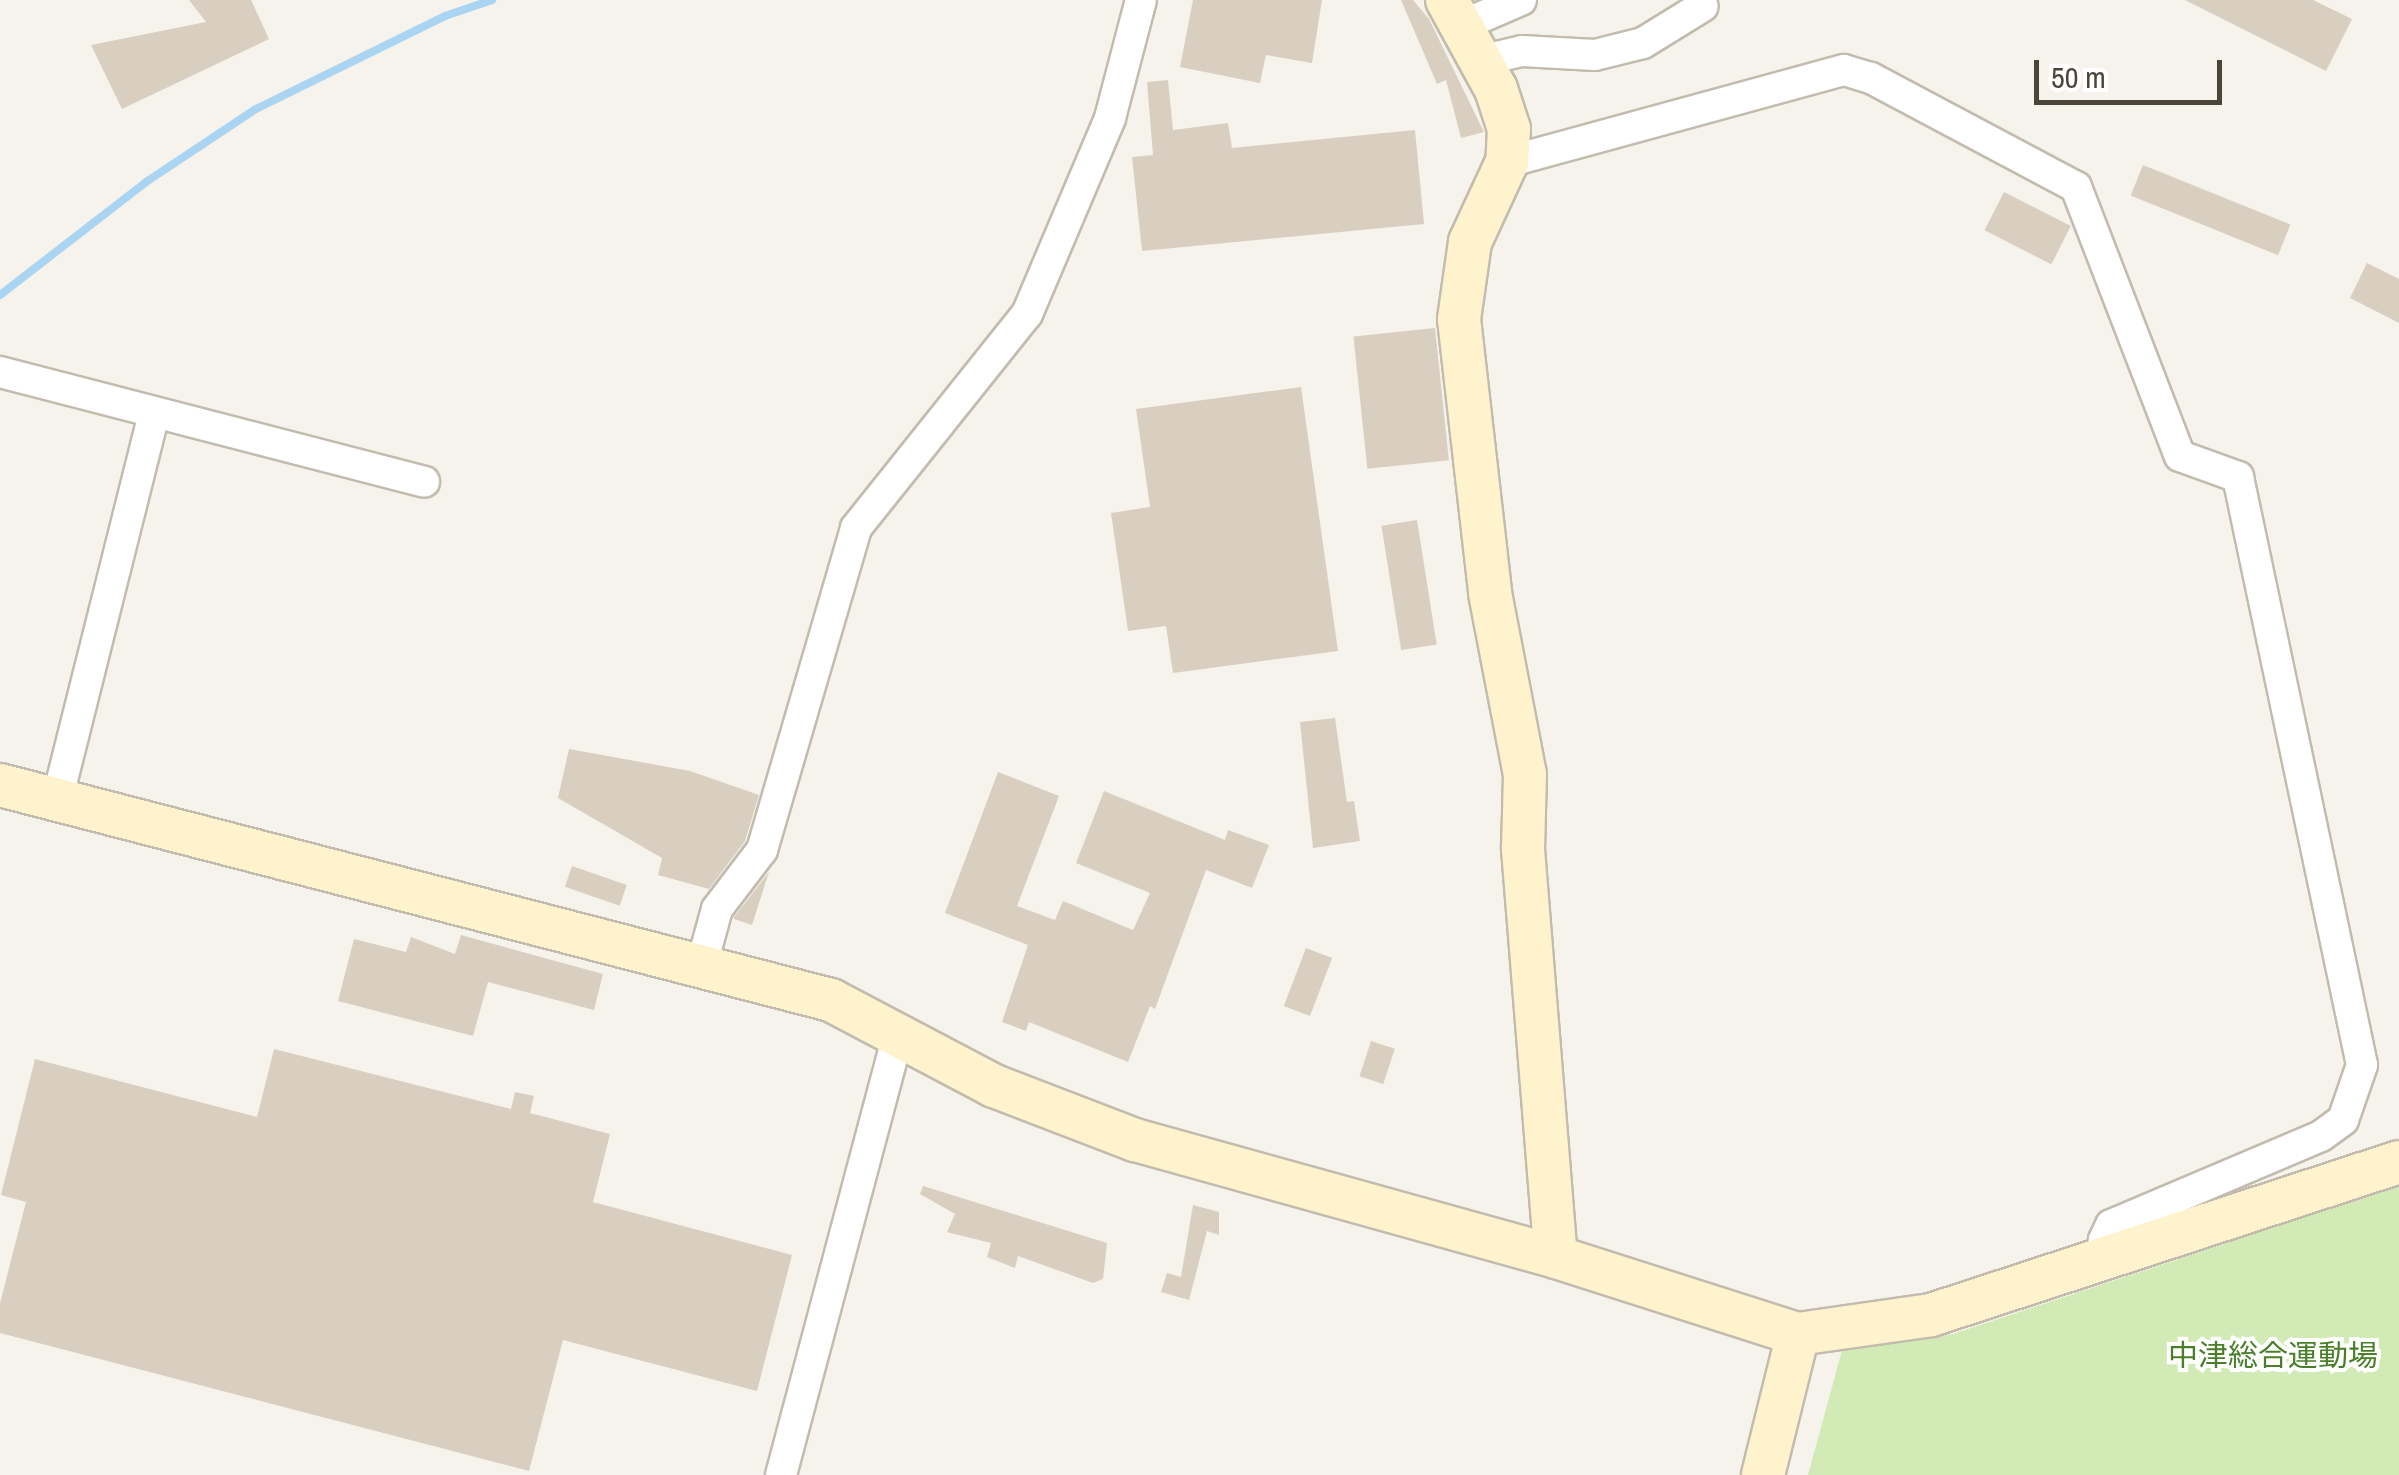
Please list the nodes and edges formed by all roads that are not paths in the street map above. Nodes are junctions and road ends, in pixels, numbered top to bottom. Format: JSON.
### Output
{"nodes":[{"id":1,"x":1142,"y":0,"type":"edge"},
{"id":2,"x":1521,"y":0,"type":"edge"},
{"id":3,"x":1702,"y":6,"type":"dead end"},
{"id":4,"x":1464,"y":28,"type":"edge"},
{"id":5,"x":1507,"y":162,"type":"junction"},
{"id":6,"x":0,"y":372,"type":"edge"},
{"id":7,"x":154,"y":414,"type":"junction"},
{"id":8,"x":424,"y":482,"type":"dead end"},
{"id":9,"x":0,"y":785,"type":"edge"},
{"id":10,"x":56,"y":800,"type":"junction"},
{"id":11,"x":700,"y":971,"type":"junction"},
{"id":12,"x":898,"y":1034,"type":"junction"},
{"id":13,"x":2399,"y":1162,"type":"edge"},
{"id":14,"x":1556,"y":1257,"type":"junction"},
{"id":15,"x":2109,"y":1258,"type":"junction"},
{"id":16,"x":1798,"y":1334,"type":"junction"},
{"id":17,"x":781,"y":1475,"type":"edge"},
{"id":18,"x":1763,"y":1475,"type":"edge"}],
"edges":[{"from":1,"to":11,"type":"street"},
{"from":2,"to":4,"type":"street"},
{"from":3,"to":4,"type":"street"},
{"from":4,"to":5,"type":"street"},
{"from":5,"to":14,"type":"street"},
{"from":5,"to":15,"type":"street"},
{"from":6,"to":7,"type":"street"},
{"from":7,"to":8,"type":"street"},
{"from":7,"to":10,"type":"street"},
{"from":9,"to":10,"type":"street"},
{"from":10,"to":11,"type":"street"},
{"from":11,"to":12,"type":"street"},
{"from":12,"to":14,"type":"street"},
{"from":12,"to":17,"type":"street"},
{"from":13,"to":15,"type":"street"},
{"from":14,"to":16,"type":"street"},
{"from":15,"to":16,"type":"street"},
{"from":16,"to":18,"type":"street"}]}
